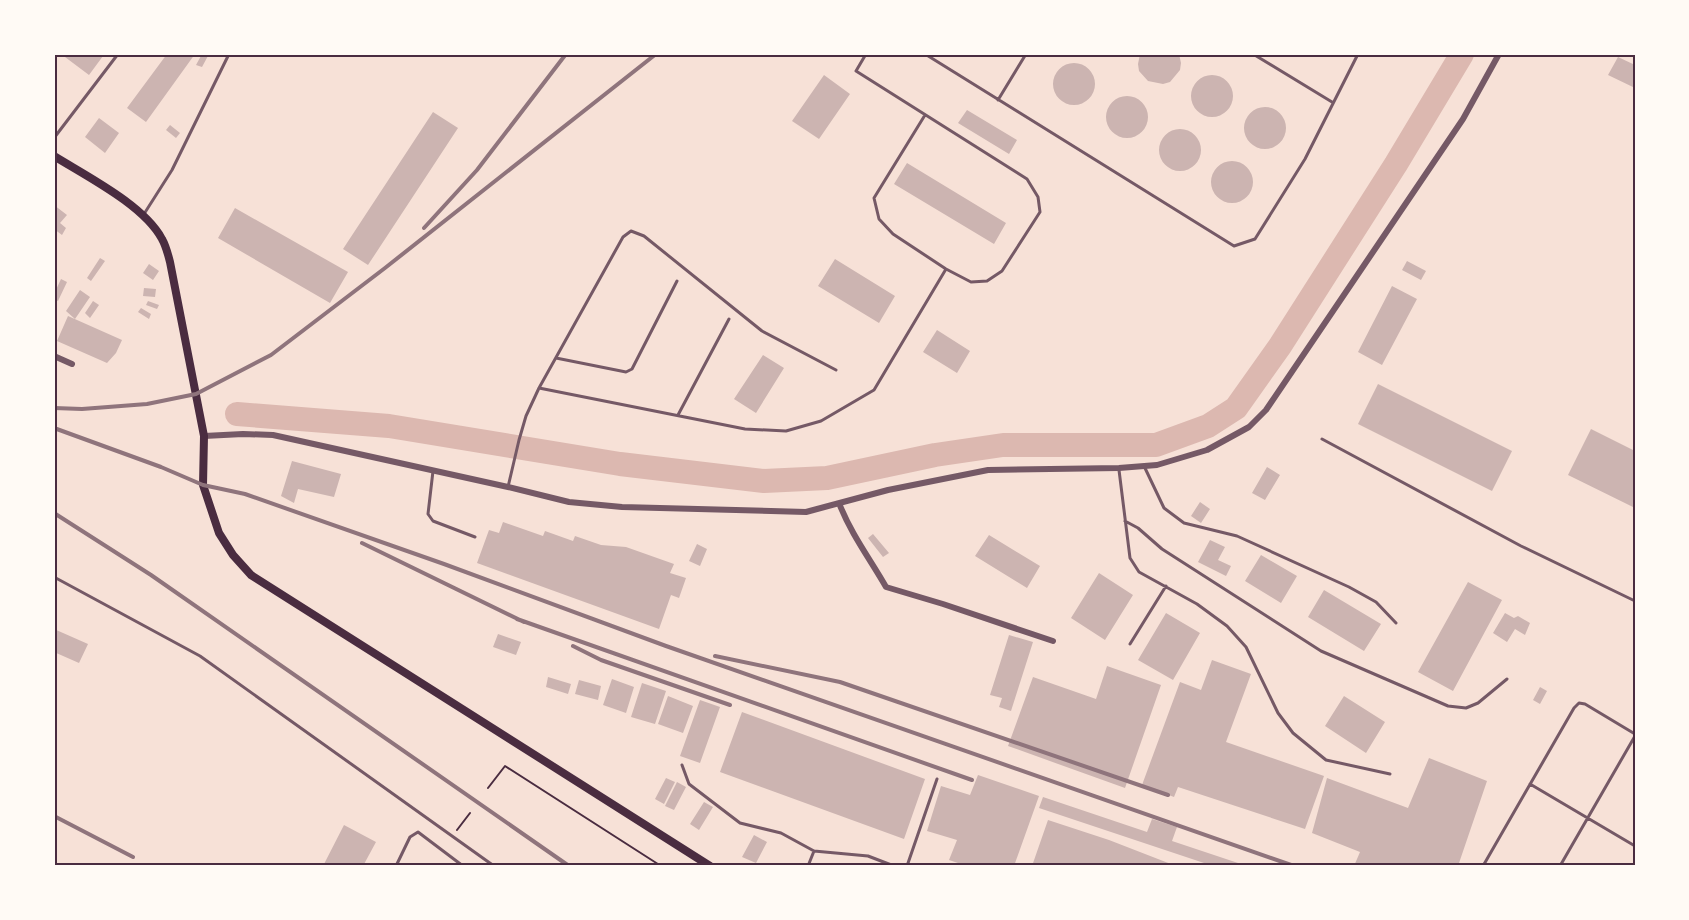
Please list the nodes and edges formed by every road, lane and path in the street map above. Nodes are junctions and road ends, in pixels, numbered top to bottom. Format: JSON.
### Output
{"nodes":[{"id":1,"x":118,"y":54,"type":"edge"},
{"id":2,"x":229,"y":54,"type":"edge"},
{"id":3,"x":866,"y":54,"type":"edge"},
{"id":4,"x":925,"y":54,"type":"edge"},
{"id":5,"x":1026,"y":54,"type":"edge"},
{"id":6,"x":1253,"y":54,"type":"edge"},
{"id":7,"x":1358,"y":54,"type":"edge"},
{"id":8,"x":1499,"y":54,"type":"edge"},
{"id":9,"x":998,"y":100,"type":"junction"},
{"id":10,"x":1332,"y":102,"type":"junction"},
{"id":11,"x":925,"y":115,"type":"junction"},
{"id":12,"x":54,"y":138,"type":"edge"},
{"id":13,"x":54,"y":156,"type":"edge"},
{"id":14,"x":142,"y":215,"type":"junction"},
{"id":15,"x":946,"y":269,"type":"junction"},
{"id":16,"x":677,"y":281,"type":"dead end"},
{"id":17,"x":729,"y":319,"type":"dead end"},
{"id":18,"x":54,"y":356,"type":"edge"},
{"id":19,"x":556,"y":358,"type":"junction"},
{"id":20,"x":72,"y":364,"type":"dead end"},
{"id":21,"x":836,"y":370,"type":"dead end"},
{"id":22,"x":539,"y":388,"type":"junction"},
{"id":23,"x":678,"y":415,"type":"junction"},
{"id":24,"x":204,"y":436,"type":"junction"},
{"id":25,"x":1322,"y":439,"type":"dead end"},
{"id":26,"x":1144,"y":466,"type":"junction"},
{"id":27,"x":1119,"y":468,"type":"junction"},
{"id":28,"x":433,"y":471,"type":"junction"},
{"id":29,"x":508,"y":487,"type":"junction"},
{"id":30,"x":839,"y":503,"type":"junction"},
{"id":31,"x":1125,"y":520,"type":"junction"},
{"id":32,"x":475,"y":537,"type":"dead end"},
{"id":33,"x":54,"y":577,"type":"edge"},
{"id":34,"x":1166,"y":586,"type":"junction"},
{"id":35,"x":1635,"y":602,"type":"edge"},
{"id":36,"x":1396,"y":623,"type":"dead end"},
{"id":37,"x":1053,"y":641,"type":"dead end"},
{"id":38,"x":1130,"y":644,"type":"dead end"},
{"id":39,"x":1507,"y":679,"type":"dead end"},
{"id":40,"x":1635,"y":735,"type":"edge"},
{"id":41,"x":682,"y":765,"type":"dead end"},
{"id":42,"x":1390,"y":774,"type":"dead end"},
{"id":43,"x":937,"y":779,"type":"dead end"},
{"id":44,"x":1530,"y":784,"type":"junction"},
{"id":45,"x":488,"y":788,"type":"dead end"},
{"id":46,"x":470,"y":813,"type":"dead end"},
{"id":47,"x":1587,"y":819,"type":"junction"},
{"id":48,"x":451,"y":838,"type":"junction"},
{"id":49,"x":1635,"y":846,"type":"edge"},
{"id":50,"x":814,"y":851,"type":"junction"},
{"id":51,"x":396,"y":866,"type":"edge"},
{"id":52,"x":463,"y":866,"type":"edge"},
{"id":53,"x":494,"y":866,"type":"edge"},
{"id":54,"x":661,"y":866,"type":"edge"},
{"id":55,"x":710,"y":866,"type":"edge"},
{"id":56,"x":808,"y":866,"type":"edge"},
{"id":57,"x":894,"y":866,"type":"edge"},
{"id":58,"x":907,"y":866,"type":"edge"},
{"id":59,"x":1483,"y":866,"type":"edge"},
{"id":60,"x":1560,"y":866,"type":"edge"}],
"edges":[{"from":1,"to":12,"type":"lane"},
{"from":2,"to":14,"type":"lane"},
{"from":3,"to":11,"type":"lane"},
{"from":4,"to":9,"type":"lane"},
{"from":5,"to":9,"type":"lane"},
{"from":6,"to":10,"type":"lane"},
{"from":7,"to":10,"type":"lane"},
{"from":8,"to":26,"type":"street"},
{"from":9,"to":10,"type":"lane"},
{"from":11,"to":15,"type":"lane"},
{"from":11,"to":15,"type":"lane"},
{"from":13,"to":14,"type":"main road"},
{"from":14,"to":24,"type":"main road"},
{"from":15,"to":23,"type":"lane"},
{"from":16,"to":19,"type":"lane"},
{"from":17,"to":23,"type":"lane"},
{"from":18,"to":20,"type":"street"},
{"from":19,"to":21,"type":"lane"},
{"from":19,"to":22,"type":"lane"},
{"from":22,"to":23,"type":"lane"},
{"from":22,"to":29,"type":"lane"},
{"from":24,"to":28,"type":"street"},
{"from":24,"to":55,"type":"main road"},
{"from":25,"to":35,"type":"lane"},
{"from":26,"to":27,"type":"street"},
{"from":26,"to":36,"type":"lane"},
{"from":27,"to":30,"type":"street"},
{"from":27,"to":31,"type":"lane"},
{"from":28,"to":29,"type":"street"},
{"from":28,"to":32,"type":"lane"},
{"from":29,"to":30,"type":"street"},
{"from":30,"to":37,"type":"street"},
{"from":31,"to":34,"type":"lane"},
{"from":31,"to":39,"type":"lane"},
{"from":33,"to":48,"type":"lane"},
{"from":34,"to":38,"type":"lane"},
{"from":34,"to":42,"type":"lane"},
{"from":40,"to":44,"type":"lane"},
{"from":40,"to":47,"type":"lane"},
{"from":41,"to":50,"type":"lane"},
{"from":43,"to":58,"type":"lane"},
{"from":44,"to":47,"type":"lane"},
{"from":44,"to":59,"type":"lane"},
{"from":45,"to":54,"type":"path"},
{"from":46,"to":48,"type":"path"},
{"from":47,"to":49,"type":"lane"},
{"from":47,"to":60,"type":"lane"},
{"from":48,"to":53,"type":"lane"},
{"from":50,"to":56,"type":"lane"},
{"from":50,"to":57,"type":"lane"},
{"from":51,"to":52,"type":"lane"}]}
